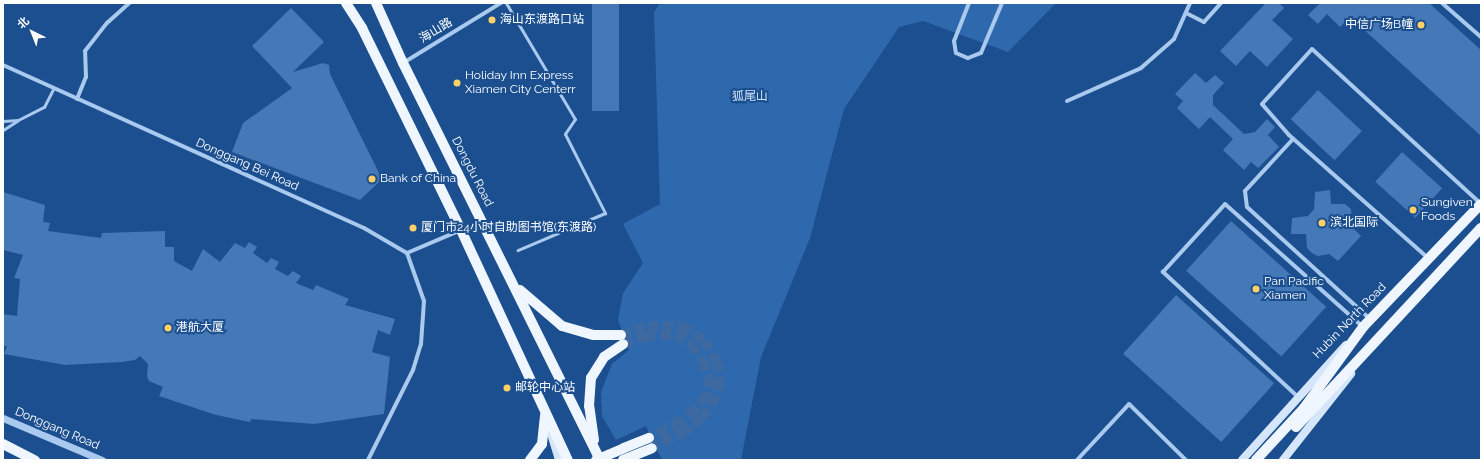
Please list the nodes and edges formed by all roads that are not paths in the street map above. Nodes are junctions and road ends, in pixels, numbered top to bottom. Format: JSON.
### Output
{"nodes":[{"id":1,"x":129,"y":3,"type":"edge"},
{"id":2,"x":346,"y":3,"type":"edge"},
{"id":3,"x":351,"y":3,"type":"edge"},
{"id":4,"x":376,"y":3,"type":"edge"},
{"id":5,"x":501,"y":3,"type":"edge"},
{"id":6,"x":506,"y":3,"type":"edge"},
{"id":7,"x":969,"y":3,"type":"edge"},
{"id":8,"x":1002,"y":3,"type":"edge"},
{"id":9,"x":1190,"y":3,"type":"edge"},
{"id":10,"x":1221,"y":3,"type":"edge"},
{"id":11,"x":1442,"y":3,"type":"edge"},
{"id":12,"x":1186,"y":13,"type":"junction"},
{"id":13,"x":362,"y":28,"type":"junction"},
{"id":14,"x":1481,"y":37,"type":"edge"},
{"id":15,"x":403,"y":63,"type":"junction"},
{"id":16,"x":3,"y":65,"type":"edge"},
{"id":17,"x":53,"y":89,"type":"junction"},
{"id":18,"x":77,"y":99,"type":"junction"},
{"id":19,"x":1067,"y":101,"type":"dead end"},
{"id":20,"x":18,"y":120,"type":"junction"},
{"id":21,"x":3,"y":121,"type":"edge"},
{"id":22,"x":3,"y":130,"type":"edge"},
{"id":23,"x":1293,"y":139,"type":"junction"},
{"id":24,"x":1480,"y":201,"type":"edge"},
{"id":25,"x":1481,"y":228,"type":"edge"},
{"id":26,"x":461,"y":230,"type":"junction"},
{"id":27,"x":518,"y":250,"type":"dead end"},
{"id":28,"x":407,"y":254,"type":"junction"},
{"id":29,"x":1428,"y":259,"type":"junction"},
{"id":30,"x":514,"y":283,"type":"junction"},
{"id":31,"x":1370,"y":319,"type":"junction"},
{"id":32,"x":1363,"y":327,"type":"junction"},
{"id":33,"x":1380,"y":337,"type":"junction"},
{"id":34,"x":1297,"y":396,"type":"junction"},
{"id":35,"x":1306,"y":411,"type":"junction"},
{"id":36,"x":545,"y":415,"type":"junction"},
{"id":37,"x":3,"y":418,"type":"edge"},
{"id":38,"x":651,"y":443,"type":"tunnel mouth"},
{"id":39,"x":3,"y":444,"type":"edge"},
{"id":40,"x":596,"y":455,"type":"edge"},
{"id":41,"x":625,"y":456,"type":"edge"},
{"id":42,"x":31,"y":459,"type":"edge"},
{"id":43,"x":102,"y":460,"type":"edge"},
{"id":44,"x":368,"y":460,"type":"edge"},
{"id":45,"x":530,"y":460,"type":"edge"},
{"id":46,"x":559,"y":460,"type":"edge"},
{"id":47,"x":568,"y":460,"type":"edge"},
{"id":48,"x":600,"y":460,"type":"edge"},
{"id":49,"x":1077,"y":460,"type":"edge"},
{"id":50,"x":1186,"y":460,"type":"edge"},
{"id":51,"x":1242,"y":460,"type":"edge"},
{"id":52,"x":1256,"y":460,"type":"edge"},
{"id":53,"x":1265,"y":460,"type":"edge"},
{"id":54,"x":1283,"y":460,"type":"edge"}],
"edges":[{"from":1,"to":18,"type":"street"},
{"from":2,"to":13,"type":"main road"},
{"from":3,"to":13,"type":"main road"},
{"from":4,"to":15,"type":"main road","name":"Dongdu Road"},
{"from":5,"to":15,"type":"street","name":"海山路"},
{"from":6,"to":27,"type":"lane"},
{"from":7,"to":8,"type":"street"},
{"from":9,"to":12,"type":"street"},
{"from":10,"to":12,"type":"street"},
{"from":11,"to":14,"type":"street"},
{"from":12,"to":19,"type":"street"},
{"from":13,"to":26,"type":"main road"},
{"from":15,"to":30,"type":"main road","name":"Dongdu Road"},
{"from":16,"to":17,"type":"street","name":"Donggang Bei Road"},
{"from":17,"to":18,"type":"street","name":"Donggang Bei Road"},
{"from":17,"to":20,"type":"lane"},
{"from":18,"to":28,"type":"street","name":"Donggang Bei Road"},
{"from":20,"to":21,"type":"lane"},
{"from":20,"to":22,"type":"lane"},
{"from":23,"to":24,"type":"street"},
{"from":23,"to":29,"type":"street"},
{"from":23,"to":31,"type":"street"},
{"from":24,"to":29,"type":"main road","name":"Hubin North Road"},
{"from":25,"to":33,"type":"main road"},
{"from":26,"to":28,"type":"street"},
{"from":26,"to":36,"type":"main road"},
{"from":28,"to":44,"type":"street"},
{"from":29,"to":31,"type":"main road","name":"Hubin North Road"},
{"from":30,"to":40,"type":"main road","name":"Dongdu Road"},
{"from":30,"to":40,"type":"main road"},
{"from":31,"to":32,"type":"main road","name":"Hubin North Road"},
{"from":32,"to":34,"type":"main road","name":"Hubin North Road"},
{"from":32,"to":34,"type":"street"},
{"from":32,"to":35,"type":"main road"},
{"from":33,"to":35,"type":"main road"},
{"from":33,"to":54,"type":"main road"},
{"from":34,"to":51,"type":"main road","name":"Hubin North Road"},
{"from":35,"to":52,"type":"main road"},
{"from":35,"to":53,"type":"main road"},
{"from":36,"to":45,"type":"main road"},
{"from":36,"to":46,"type":"main road"},
{"from":36,"to":47,"type":"main road"},
{"from":37,"to":43,"type":"street","name":"Donggang Road"},
{"from":38,"to":41,"type":"main road"},
{"from":39,"to":42,"type":"main road"},
{"from":40,"to":41,"type":"main road","bridge":true},
{"from":40,"to":48,"type":"main road","name":"Dongdu Road"},
{"from":49,"to":50,"type":"street"}]}
